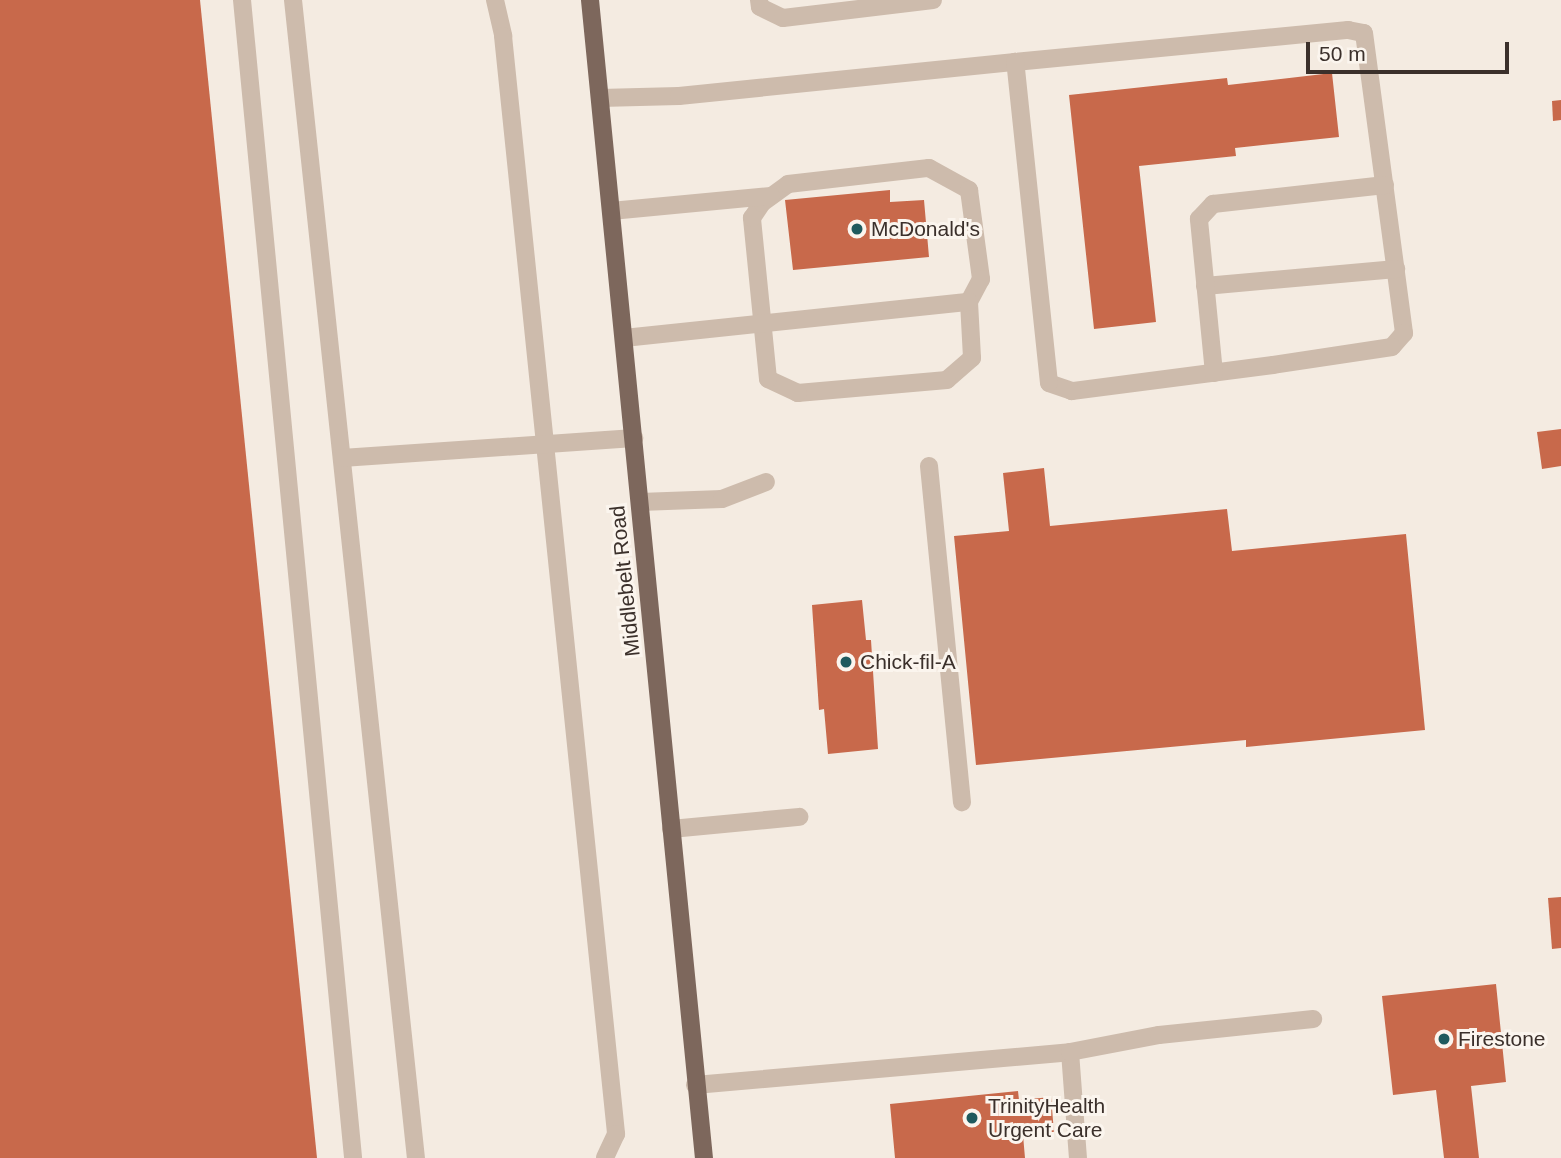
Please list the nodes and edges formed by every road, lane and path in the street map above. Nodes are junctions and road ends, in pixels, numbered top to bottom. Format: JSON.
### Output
{"nodes":[{"id":1,"x":242,"y":0,"type":"edge"},
{"id":2,"x":293,"y":0,"type":"edge"},
{"id":3,"x":495,"y":0,"type":"edge"},
{"id":4,"x":590,"y":0,"type":"edge"},
{"id":5,"x":759,"y":0,"type":"edge"},
{"id":6,"x":933,"y":0,"type":"edge"},
{"id":7,"x":1015,"y":62,"type":"junction"},
{"id":8,"x":600,"y":98,"type":"junction"},
{"id":9,"x":1385,"y":185,"type":"junction"},
{"id":10,"x":771,"y":196,"type":"junction"},
{"id":11,"x":611,"y":211,"type":"junction"},
{"id":12,"x":1396,"y":269,"type":"junction"},
{"id":13,"x":1205,"y":286,"type":"junction"},
{"id":14,"x":969,"y":302,"type":"junction"},
{"id":15,"x":762,"y":324,"type":"junction"},
{"id":16,"x":624,"y":338,"type":"junction"},
{"id":17,"x":1214,"y":373,"type":"junction"},
{"id":18,"x":634,"y":438,"type":"junction"},
{"id":19,"x":545,"y":444,"type":"junction"},
{"id":20,"x":342,"y":458,"type":"junction"},
{"id":21,"x":929,"y":466,"type":"dead end"},
{"id":22,"x":766,"y":482,"type":"dead end"},
{"id":23,"x":640,"y":502,"type":"junction"},
{"id":24,"x":962,"y":802,"type":"dead end"},
{"id":25,"x":799,"y":817,"type":"dead end"},
{"id":26,"x":671,"y":829,"type":"junction"},
{"id":27,"x":1312,"y":1019,"type":"dead end"},
{"id":28,"x":1070,"y":1052,"type":"junction"},
{"id":29,"x":695,"y":1085,"type":"junction"},
{"id":30,"x":353,"y":1158,"type":"edge"},
{"id":31,"x":416,"y":1158,"type":"edge"},
{"id":32,"x":605,"y":1158,"type":"edge"},
{"id":33,"x":704,"y":1158,"type":"edge"},
{"id":34,"x":1079,"y":1158,"type":"edge"}],
"edges":[{"from":1,"to":30,"type":"lane"},
{"from":2,"to":20,"type":"lane"},
{"from":3,"to":19,"type":"lane"},
{"from":4,"to":8,"type":"main road","name":"Middlebelt Road"},
{"from":5,"to":6,"type":"lane"},
{"from":7,"to":8,"type":"lane"},
{"from":7,"to":9,"type":"lane"},
{"from":7,"to":17,"type":"lane"},
{"from":8,"to":11,"type":"main road","name":"Middlebelt Road"},
{"from":9,"to":12,"type":"lane"},
{"from":9,"to":13,"type":"lane"},
{"from":10,"to":11,"type":"lane"},
{"from":10,"to":14,"type":"lane"},
{"from":10,"to":15,"type":"lane"},
{"from":11,"to":16,"type":"main road","name":"Middlebelt Road"},
{"from":12,"to":13,"type":"lane"},
{"from":12,"to":17,"type":"lane"},
{"from":13,"to":17,"type":"lane"},
{"from":14,"to":15,"type":"lane"},
{"from":14,"to":15,"type":"lane"},
{"from":15,"to":16,"type":"lane"},
{"from":16,"to":18,"type":"main road","name":"Middlebelt Road"},
{"from":18,"to":19,"type":"lane"},
{"from":18,"to":23,"type":"main road","name":"Middlebelt Road"},
{"from":19,"to":20,"type":"lane"},
{"from":19,"to":32,"type":"lane"},
{"from":20,"to":31,"type":"lane"},
{"from":21,"to":24,"type":"lane"},
{"from":22,"to":23,"type":"lane"},
{"from":23,"to":26,"type":"main road","name":"Middlebelt Road"},
{"from":25,"to":26,"type":"lane"},
{"from":26,"to":29,"type":"main road","name":"Middlebelt Road"},
{"from":27,"to":28,"type":"lane"},
{"from":28,"to":29,"type":"lane"},
{"from":28,"to":34,"type":"lane"},
{"from":29,"to":33,"type":"main road","name":"Middlebelt Road"}]}
